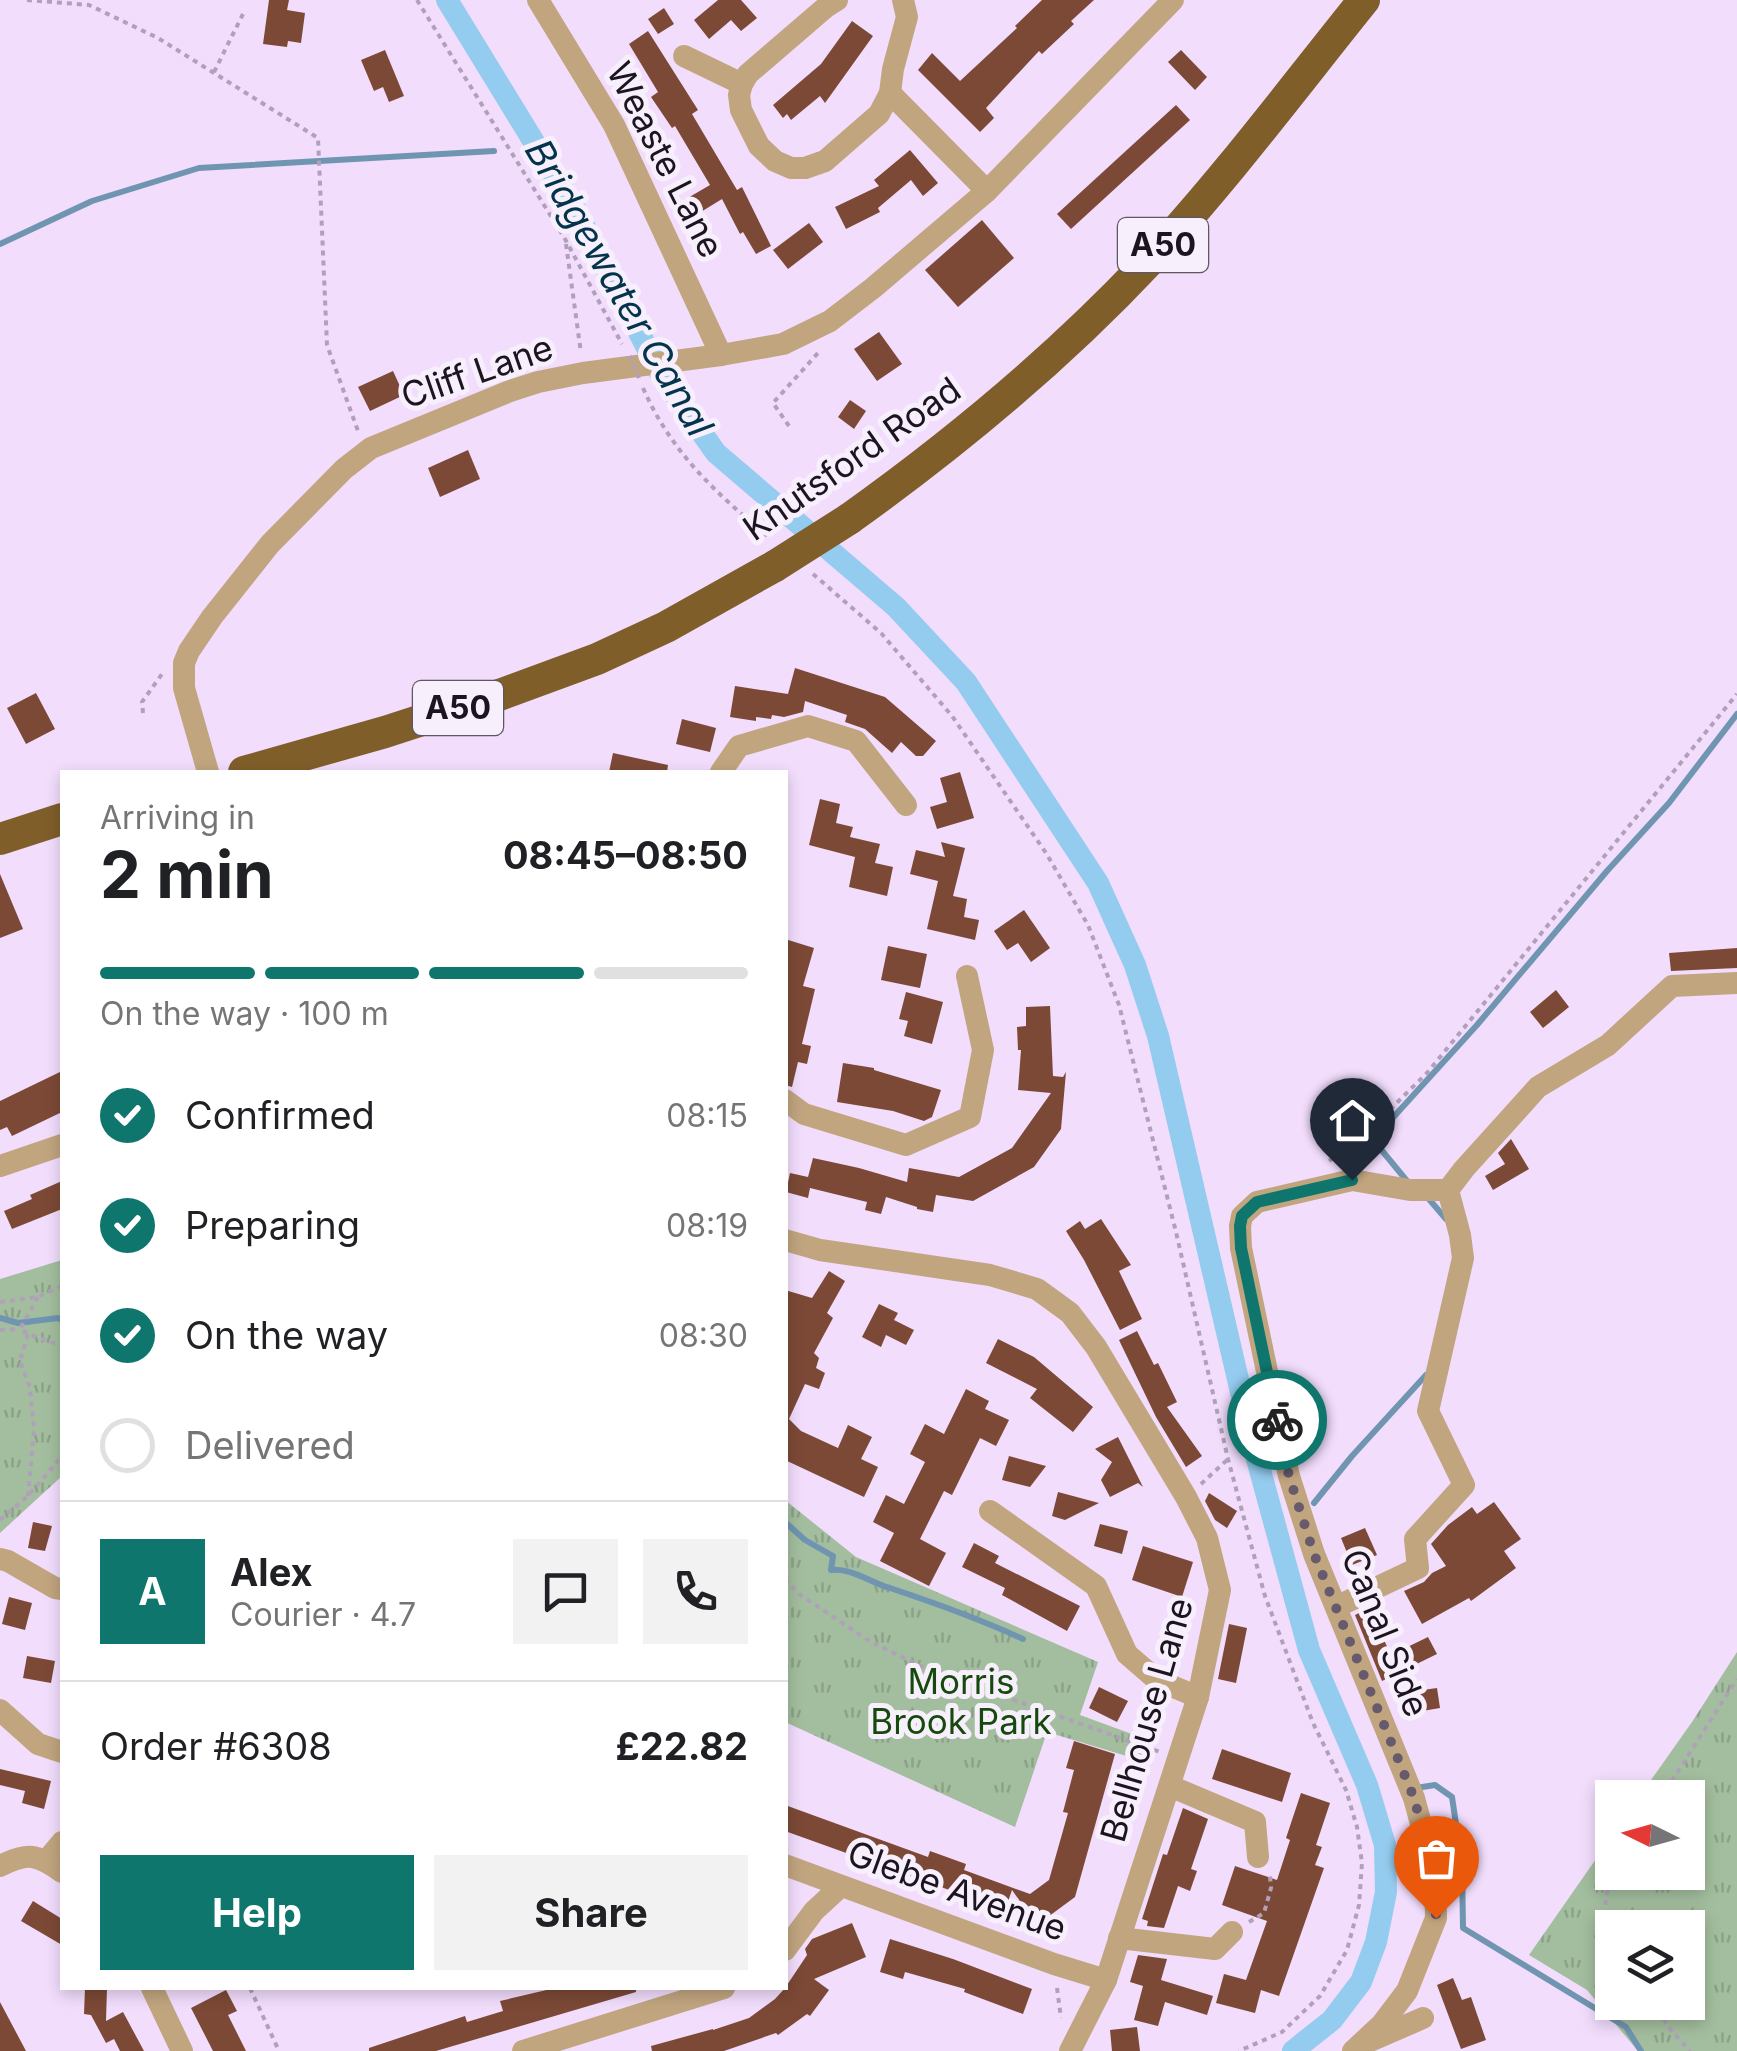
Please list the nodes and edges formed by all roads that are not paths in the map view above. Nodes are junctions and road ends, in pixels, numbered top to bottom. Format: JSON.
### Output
{"nodes":[{"id":1,"x":538,"y":0,"type":"edge"},
{"id":2,"x":837,"y":0,"type":"edge"},
{"id":3,"x":903,"y":0,"type":"edge"},
{"id":4,"x":1174,"y":0,"type":"edge"},
{"id":5,"x":1364,"y":0,"type":"edge"},
{"id":6,"x":684,"y":56,"type":"dead end"},
{"id":7,"x":742,"y":84,"type":"junction"},
{"id":8,"x":890,"y":93,"type":"junction"},
{"id":9,"x":986,"y":191,"type":"junction"},
{"id":10,"x":721,"y":355,"type":"junction"},
{"id":11,"x":207,"y":770,"type":"edge"},
{"id":12,"x":251,"y":770,"type":"edge"},
{"id":13,"x":722,"y":770,"type":"edge"},
{"id":14,"x":906,"y":804,"type":"dead end"},
{"id":15,"x":60,"y":821,"type":"edge"},
{"id":16,"x":0,"y":838,"type":"edge"},
{"id":17,"x":966,"y":976,"type":"dead end"},
{"id":18,"x":1737,"y":983,"type":"edge"},
{"id":19,"x":788,"y":1102,"type":"edge"},
{"id":20,"x":60,"y":1147,"type":"edge"},
{"id":21,"x":0,"y":1166,"type":"edge"},
{"id":22,"x":1448,"y":1190,"type":"junction"},
{"id":23,"x":788,"y":1241,"type":"edge"},
{"id":24,"x":990,"y":1510,"type":"dead end"},
{"id":25,"x":0,"y":1558,"type":"edge"},
{"id":26,"x":60,"y":1589,"type":"edge"},
{"id":27,"x":1336,"y":1607,"type":"junction"},
{"id":28,"x":1198,"y":1697,"type":"junction"},
{"id":29,"x":0,"y":1710,"type":"edge"},
{"id":30,"x":60,"y":1751,"type":"edge"},
{"id":31,"x":1170,"y":1786,"type":"junction"},
{"id":32,"x":1258,"y":1857,"type":"road end"},
{"id":33,"x":0,"y":1866,"type":"edge"},
{"id":34,"x":788,"y":1866,"type":"edge"},
{"id":35,"x":54,"y":1867,"type":"edge"},
{"id":36,"x":840,"y":1887,"type":"junction"},
{"id":37,"x":1232,"y":1932,"type":"road end"},
{"id":38,"x":1119,"y":1938,"type":"junction"},
{"id":39,"x":788,"y":1946,"type":"edge"},
{"id":40,"x":1106,"y":1980,"type":"junction"},
{"id":41,"x":153,"y":1990,"type":"edge"},
{"id":42,"x":718,"y":1990,"type":"edge"},
{"id":43,"x":1424,"y":2018,"type":"dead end"},
{"id":44,"x":1358,"y":2048,"type":"edge"},
{"id":45,"x":182,"y":2051,"type":"edge"},
{"id":46,"x":523,"y":2051,"type":"edge"},
{"id":47,"x":1070,"y":2051,"type":"edge"}],
"edges":[{"from":1,"to":10,"type":"street","name":"Weaste Lane"},
{"from":2,"to":7,"type":"street"},
{"from":3,"to":8,"type":"street"},
{"from":4,"to":9,"type":"street","name":"Cliff Lane"},
{"from":5,"to":12,"type":"highway","name":"Knutsford Road","number":"A50","bridge":true},
{"from":6,"to":7,"type":"street"},
{"from":7,"to":8,"type":"street"},
{"from":8,"to":9,"type":"street"},
{"from":9,"to":10,"type":"street","name":"Cliff Lane"},
{"from":10,"to":11,"type":"street","name":"Cliff Lane"},
{"from":13,"to":14,"type":"street"},
{"from":15,"to":16,"type":"highway"},
{"from":17,"to":19,"type":"street"},
{"from":18,"to":22,"type":"street"},
{"from":20,"to":21,"type":"street"},
{"from":22,"to":27,"type":"street"},
{"from":22,"to":27,"type":"street","name":"Canal Side"},
{"from":23,"to":28,"type":"street","name":"Bellhouse Lane"},
{"from":24,"to":28,"type":"street"},
{"from":25,"to":26,"type":"street"},
{"from":27,"to":44,"type":"street","name":"Canal Side"},
{"from":28,"to":31,"type":"street","name":"Bellhouse Lane"},
{"from":29,"to":30,"type":"street"},
{"from":31,"to":32,"type":"street"},
{"from":31,"to":38,"type":"street","name":"Bellhouse Lane"},
{"from":33,"to":35,"type":"street"},
{"from":34,"to":36,"type":"street","name":"Glebe Avenue"},
{"from":36,"to":39,"type":"street"},
{"from":36,"to":40,"type":"street","name":"Glebe Avenue"},
{"from":37,"to":38,"type":"street"},
{"from":38,"to":40,"type":"street","name":"Bellhouse Lane"},
{"from":40,"to":47,"type":"street","name":"Bellhouse Lane"},
{"from":41,"to":45,"type":"street"},
{"from":42,"to":46,"type":"street"},
{"from":43,"to":44,"type":"street"}]}
